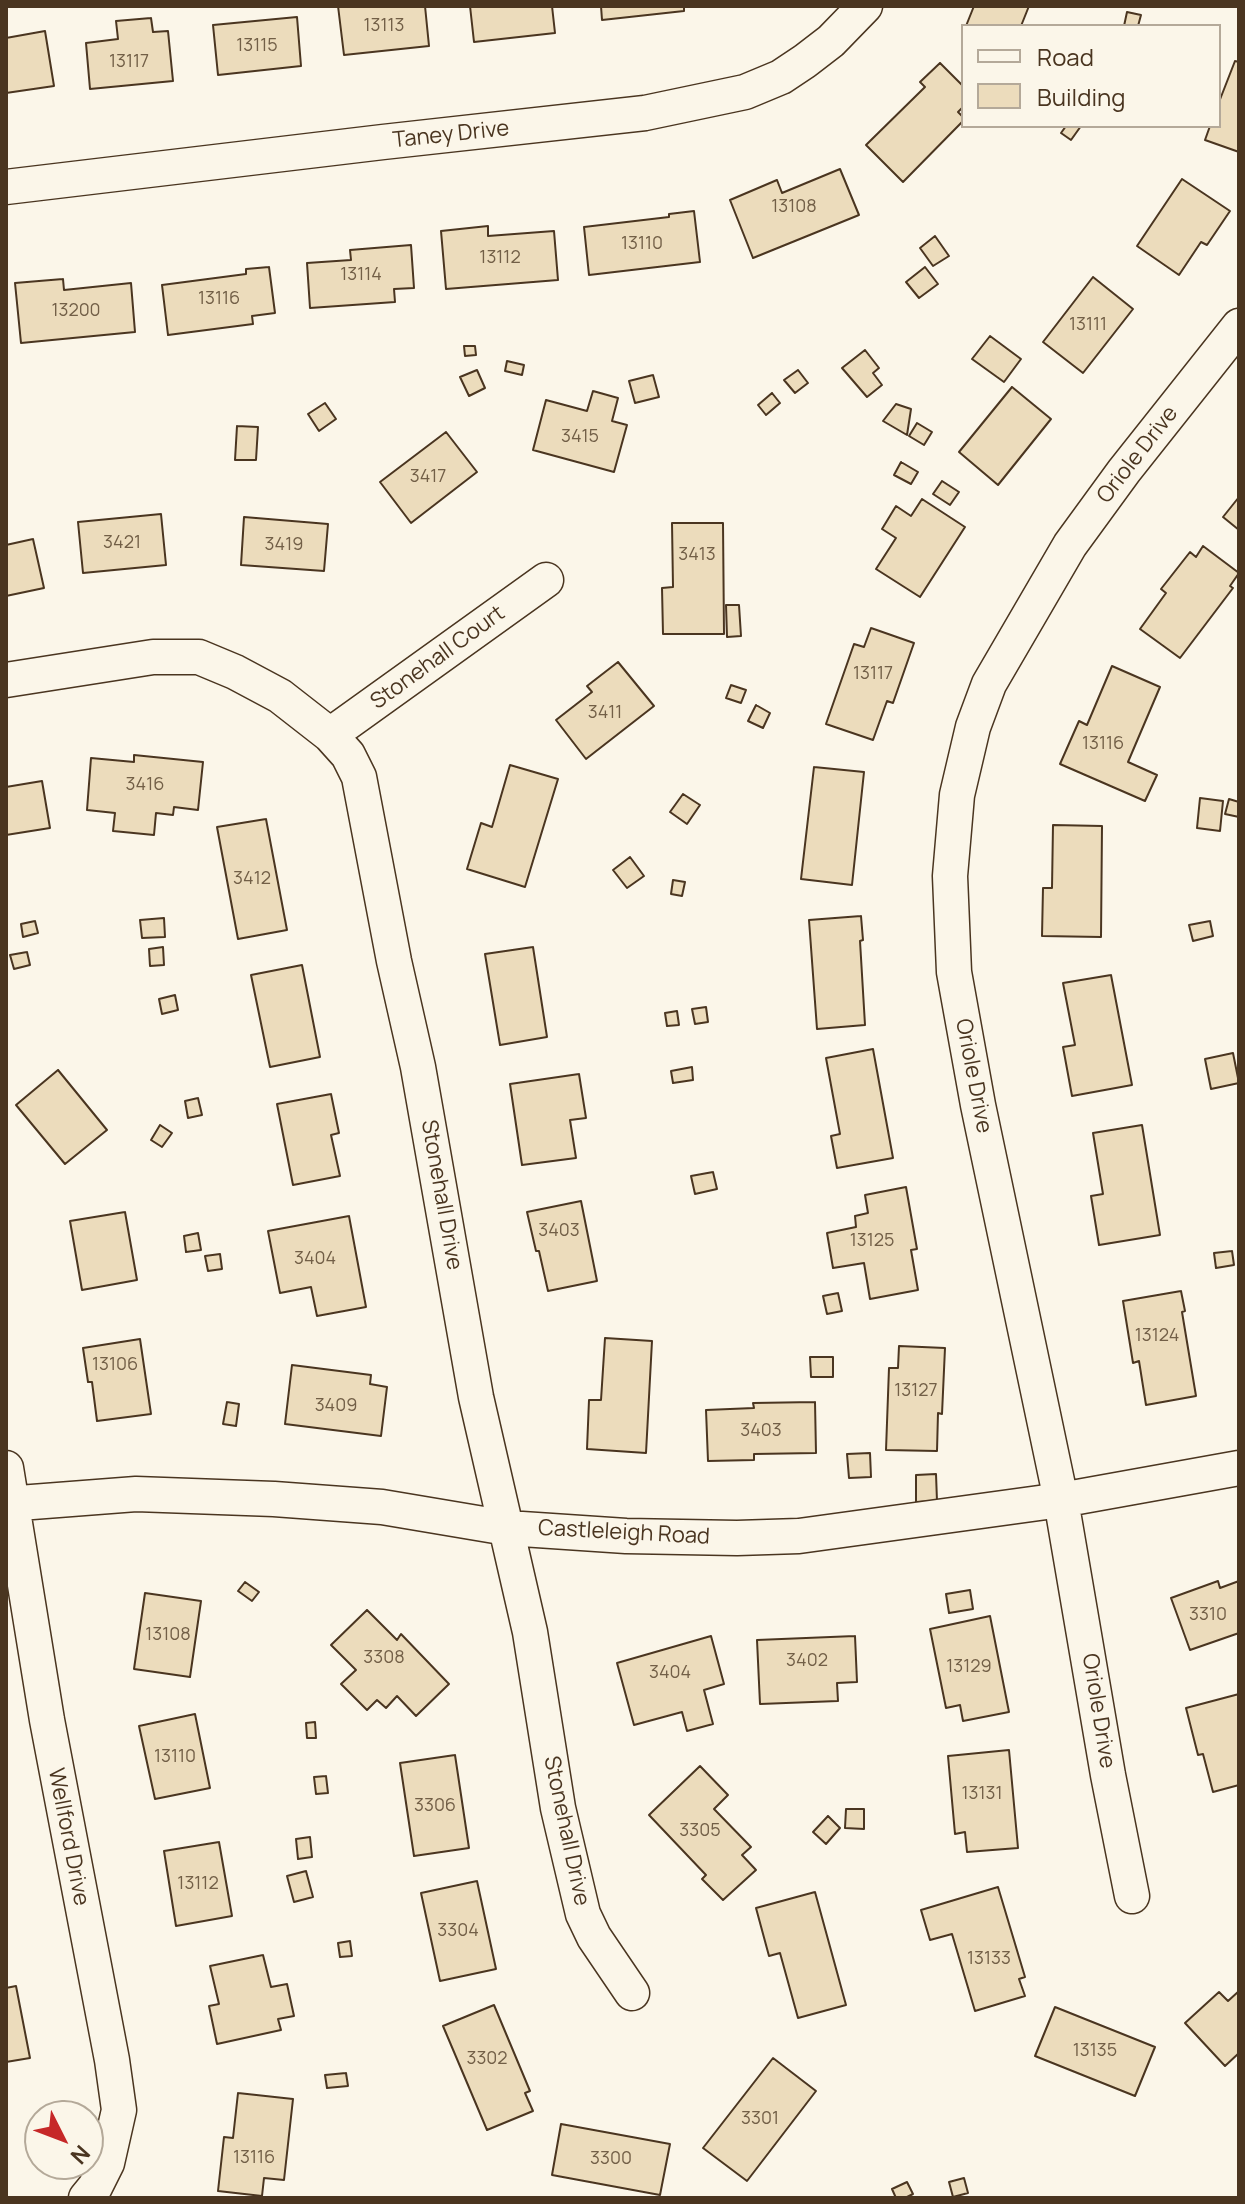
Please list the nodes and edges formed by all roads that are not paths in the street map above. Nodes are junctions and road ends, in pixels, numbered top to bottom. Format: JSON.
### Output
{"nodes":[{"id":1,"x":865,"y":6,"type":"edge"},
{"id":2,"x":6,"y":187,"type":"edge"},
{"id":3,"x":1239,"y":326,"type":"edge"},
{"id":4,"x":546,"y":580,"type":"dead end"},
{"id":5,"x":6,"y":680,"type":"edge"},
{"id":6,"x":330,"y":735,"type":"junction"},
{"id":7,"x":6,"y":1468,"type":"edge"},
{"id":8,"x":1239,"y":1468,"type":"edge"},
{"id":9,"x":1061,"y":1500,"type":"junction"},
{"id":10,"x":8,"y":1504,"type":"edge"},
{"id":11,"x":507,"y":1528,"type":"junction"},
{"id":12,"x":1132,"y":1896,"type":"dead end"},
{"id":13,"x":632,"y":1993,"type":"dead end"},
{"id":14,"x":86,"y":2198,"type":"edge"}],
"edges":[{"from":1,"to":2,"type":"street","name":"Taney Drive"},
{"from":3,"to":9,"type":"street","name":"Oriole Drive"},
{"from":4,"to":6,"type":"street","name":"Stonehall Court"},
{"from":5,"to":6,"type":"street","name":"Stonehall Drive"},
{"from":6,"to":11,"type":"street","name":"Stonehall Drive"},
{"from":7,"to":10,"type":"street","name":"Wellford Drive"},
{"from":8,"to":9,"type":"street","name":"Castleleigh Road"},
{"from":9,"to":11,"type":"street","name":"Castleleigh Road"},
{"from":9,"to":12,"type":"street","name":"Oriole Drive"},
{"from":10,"to":11,"type":"street","name":"Castleleigh Road"},
{"from":10,"to":14,"type":"street","name":"Wellford Drive"},
{"from":11,"to":13,"type":"street","name":"Stonehall Drive"}]}
